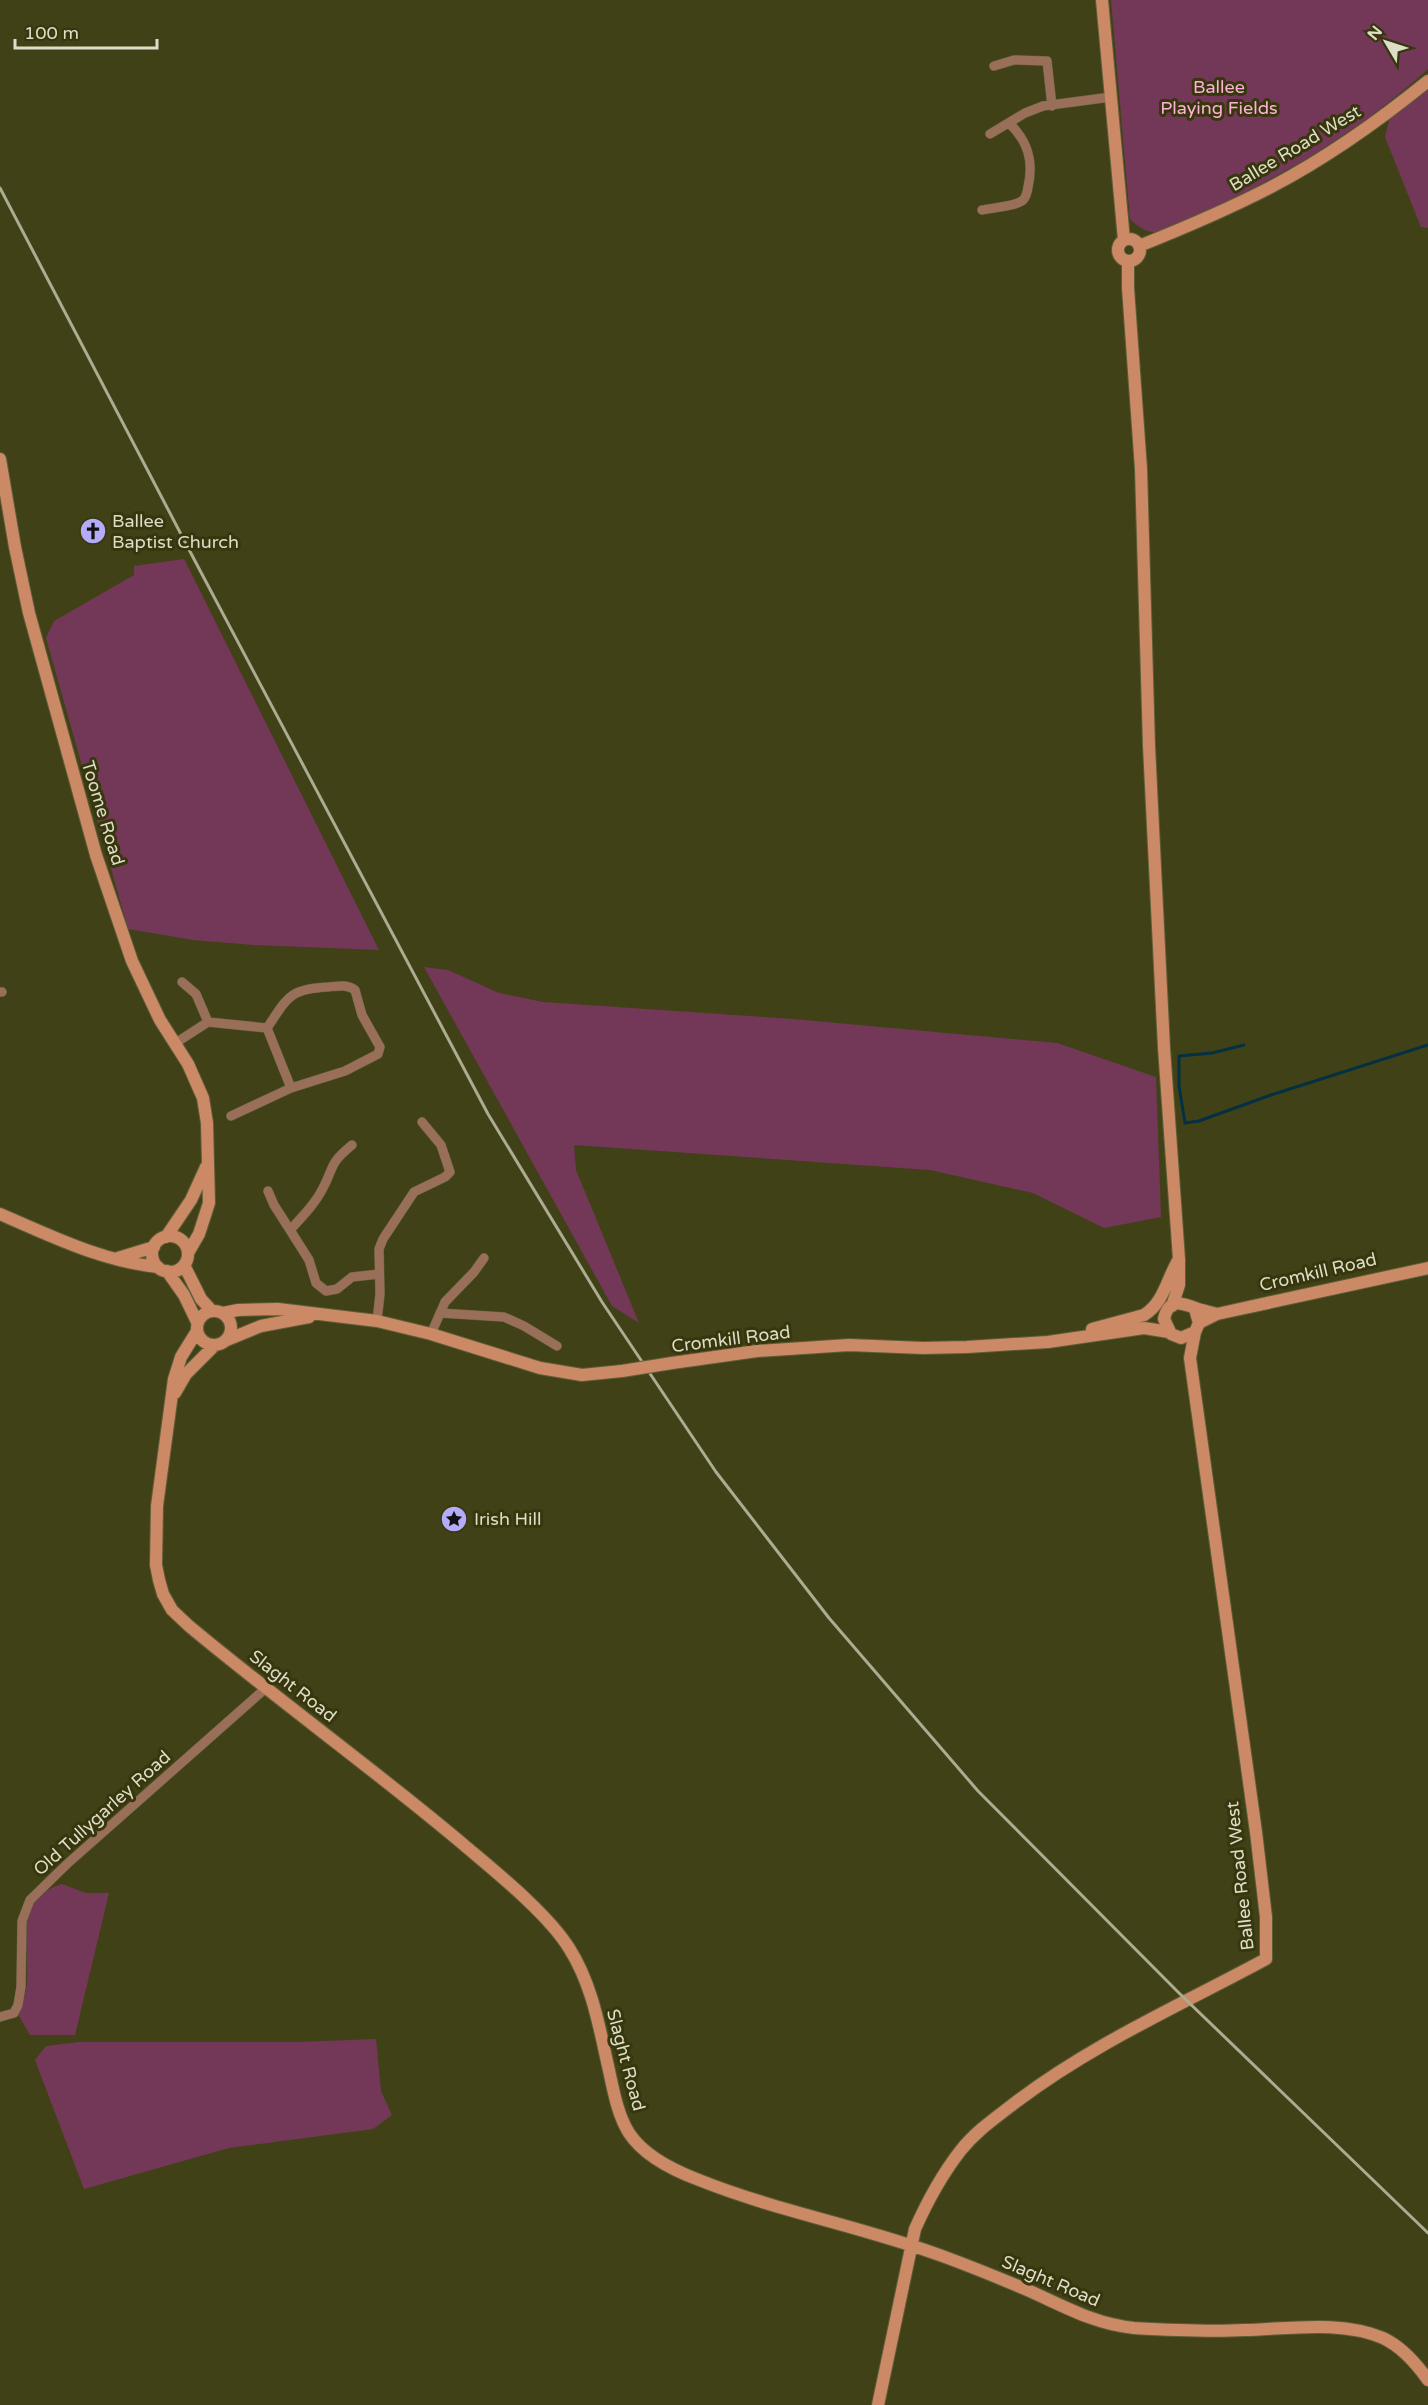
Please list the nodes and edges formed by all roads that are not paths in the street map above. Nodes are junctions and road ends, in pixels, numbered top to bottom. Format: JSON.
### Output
{"nodes":[{"id":1,"x":1102,"y":0,"type":"edge"},
{"id":2,"x":993,"y":66,"type":"dead end"},
{"id":3,"x":1428,"y":81,"type":"edge"},
{"id":4,"x":1111,"y":97,"type":"junction"},
{"id":5,"x":1052,"y":106,"type":"junction"},
{"id":6,"x":1009,"y":123,"type":"junction"},
{"id":7,"x":990,"y":134,"type":"dead end"},
{"id":8,"x":982,"y":210,"type":"dead end"},
{"id":9,"x":1124,"y":240,"type":"junction"},
{"id":10,"x":1139,"y":246,"type":"junction"},
{"id":11,"x":1128,"y":261,"type":"junction"},
{"id":12,"x":0,"y":459,"type":"edge"},
{"id":13,"x":182,"y":982,"type":"dead end"},
{"id":14,"x":208,"y":1022,"type":"junction"},
{"id":15,"x":267,"y":1028,"type":"junction"},
{"id":16,"x":174,"y":1044,"type":"junction"},
{"id":17,"x":291,"y":1088,"type":"junction"},
{"id":18,"x":231,"y":1116,"type":"dead end"},
{"id":19,"x":422,"y":1122,"type":"dead end"},
{"id":20,"x":352,"y":1145,"type":"dead end"},
{"id":21,"x":207,"y":1163,"type":"junction"},
{"id":22,"x":268,"y":1191,"type":"dead end"},
{"id":23,"x":0,"y":1214,"type":"edge"},
{"id":24,"x":290,"y":1230,"type":"junction"},
{"id":25,"x":166,"y":1237,"type":"junction"},
{"id":26,"x":154,"y":1246,"type":"junction"},
{"id":27,"x":484,"y":1257,"type":"dead end"},
{"id":28,"x":118,"y":1258,"type":"junction"},
{"id":29,"x":186,"y":1259,"type":"junction"},
{"id":30,"x":1179,"y":1259,"type":"junction"},
{"id":31,"x":1428,"y":1268,"type":"edge"},
{"id":32,"x":163,"y":1269,"type":"junction"},
{"id":33,"x":379,"y":1274,"type":"junction"},
{"id":34,"x":1179,"y":1285,"type":"junction"},
{"id":35,"x":1192,"y":1306,"type":"junction"},
{"id":36,"x":1169,"y":1310,"type":"junction"},
{"id":37,"x":217,"y":1312,"type":"junction"},
{"id":38,"x":440,"y":1313,"type":"junction"},
{"id":39,"x":1217,"y":1314,"type":"junction"},
{"id":40,"x":328,"y":1315,"type":"junction"},
{"id":41,"x":377,"y":1321,"type":"junction"},
{"id":42,"x":197,"y":1326,"type":"junction"},
{"id":43,"x":1197,"y":1327,"type":"junction"},
{"id":44,"x":1144,"y":1328,"type":"junction"},
{"id":45,"x":431,"y":1334,"type":"junction"},
{"id":46,"x":1174,"y":1335,"type":"junction"},
{"id":47,"x":227,"y":1340,"type":"junction"},
{"id":48,"x":1061,"y":1340,"type":"junction"},
{"id":49,"x":215,"y":1345,"type":"junction"},
{"id":50,"x":557,"y":1346,"type":"dead end"},
{"id":51,"x":1190,"y":1358,"type":"junction"},
{"id":52,"x":171,"y":1402,"type":"junction"},
{"id":53,"x":266,"y":1688,"type":"junction"},
{"id":54,"x":0,"y":2017,"type":"edge"},
{"id":55,"x":911,"y":2246,"type":"junction"},
{"id":56,"x":1428,"y":2380,"type":"edge"},
{"id":57,"x":878,"y":2405,"type":"edge"}],
"edges":[{"from":1,"to":4,"type":"street"},
{"from":2,"to":5,"type":"street"},
{"from":3,"to":10,"type":"street","name":"Ballee Road West"},
{"from":4,"to":5,"type":"street"},
{"from":4,"to":9,"type":"street"},
{"from":5,"to":6,"type":"street"},
{"from":6,"to":7,"type":"street"},
{"from":6,"to":8,"type":"street"},
{"from":9,"to":10,"type":"street"},
{"from":9,"to":11,"type":"street"},
{"from":10,"to":11,"type":"street"},
{"from":11,"to":30,"type":"street"},
{"from":12,"to":16,"type":"street","name":"Toome Road"},
{"from":13,"to":14,"type":"street"},
{"from":14,"to":15,"type":"street"},
{"from":14,"to":16,"type":"street"},
{"from":15,"to":17,"type":"street"},
{"from":15,"to":17,"type":"street"},
{"from":16,"to":21,"type":"street","name":"Toome Road"},
{"from":17,"to":18,"type":"street"},
{"from":19,"to":33,"type":"street"},
{"from":20,"to":24,"type":"street"},
{"from":21,"to":25,"type":"street","name":"Toome Road"},
{"from":21,"to":29,"type":"street","name":"Toome Road"},
{"from":22,"to":24,"type":"street"},
{"from":23,"to":28,"type":"street"},
{"from":24,"to":33,"type":"street"},
{"from":25,"to":26,"type":"street"},
{"from":25,"to":29,"type":"street"},
{"from":26,"to":28,"type":"street"},
{"from":26,"to":32,"type":"street"},
{"from":27,"to":38,"type":"street"},
{"from":28,"to":32,"type":"street"},
{"from":29,"to":32,"type":"street"},
{"from":29,"to":37,"type":"street"},
{"from":30,"to":34,"type":"street"},
{"from":30,"to":48,"type":"street"},
{"from":31,"to":39,"type":"street","name":"Cromkill Road"},
{"from":32,"to":42,"type":"street"},
{"from":33,"to":41,"type":"street"},
{"from":34,"to":35,"type":"street"},
{"from":34,"to":36,"type":"street"},
{"from":35,"to":36,"type":"street"},
{"from":35,"to":39,"type":"street","name":"Cromkill Road"},
{"from":35,"to":43,"type":"street"},
{"from":36,"to":44,"type":"street","name":"Cromkill Road"},
{"from":36,"to":46,"type":"street"},
{"from":37,"to":40,"type":"street","name":"Cromkill Road"},
{"from":37,"to":42,"type":"street"},
{"from":37,"to":47,"type":"street"},
{"from":38,"to":45,"type":"street"},
{"from":38,"to":50,"type":"street"},
{"from":39,"to":43,"type":"street","name":"Cromkill Road"},
{"from":40,"to":41,"type":"street","name":"Cromkill Road"},
{"from":40,"to":47,"type":"street","name":"Cromkill Road"},
{"from":41,"to":45,"type":"street","name":"Cromkill Road"},
{"from":42,"to":49,"type":"street"},
{"from":42,"to":52,"type":"street","name":"Slaght Road"},
{"from":43,"to":46,"type":"street"},
{"from":43,"to":51,"type":"street","name":"Ballee Road West"},
{"from":44,"to":46,"type":"street","name":"Cromkill Road"},
{"from":44,"to":48,"type":"street","name":"Cromkill Road"},
{"from":45,"to":48,"type":"street","name":"Cromkill Road","bridge":true},
{"from":46,"to":51,"type":"street","name":"Ballee Road West"},
{"from":47,"to":49,"type":"street"},
{"from":49,"to":52,"type":"street","name":"Slaght Road"},
{"from":51,"to":55,"type":"street","name":"Ballee Road West"},
{"from":52,"to":53,"type":"street","name":"Slaght Road"},
{"from":53,"to":54,"type":"street","name":"Old Tullygarley Road"},
{"from":53,"to":55,"type":"street","name":"Slaght Road"},
{"from":55,"to":56,"type":"street","name":"Slaght Road"},
{"from":55,"to":57,"type":"street"}]}
